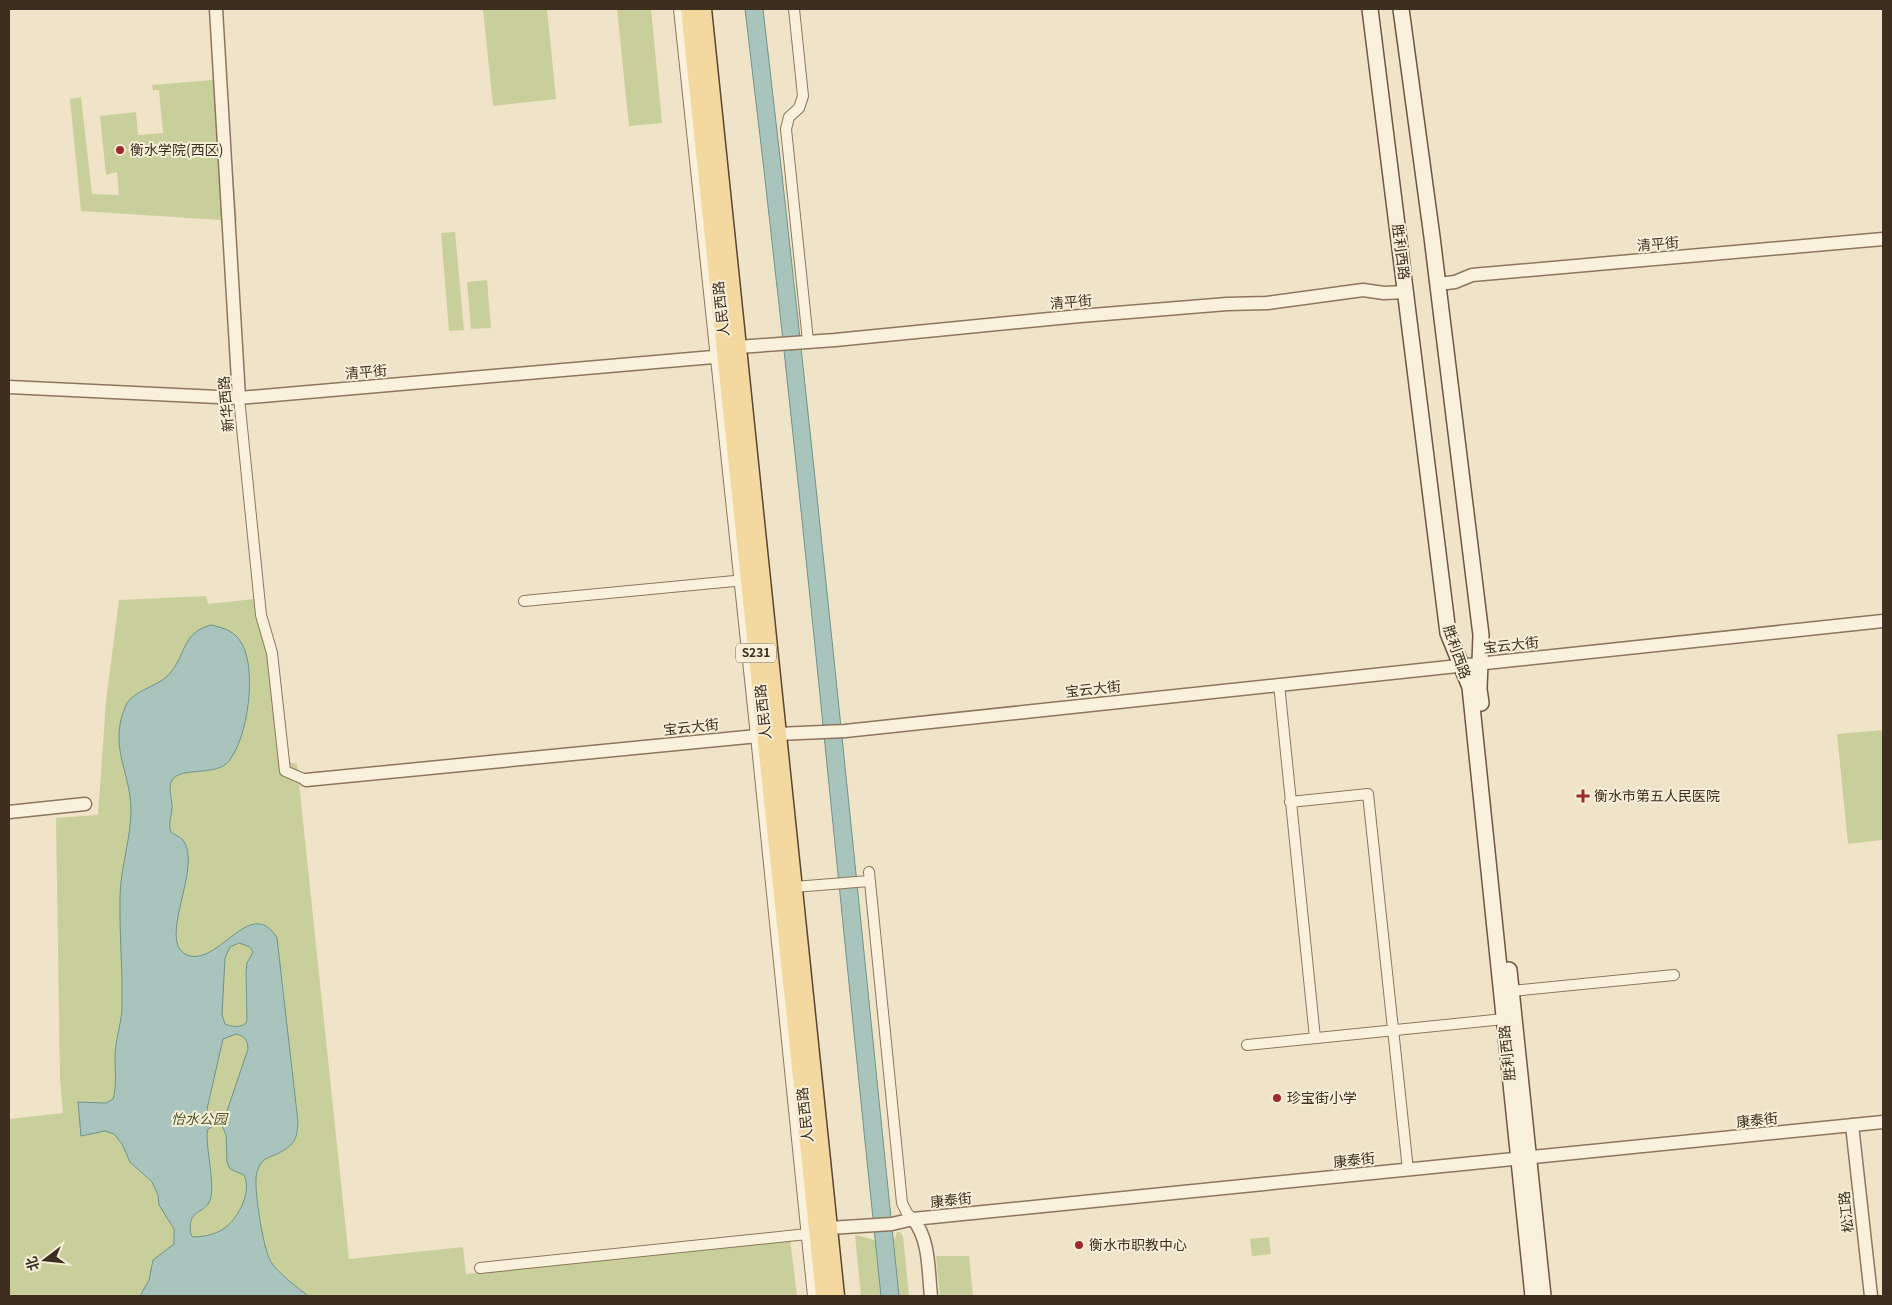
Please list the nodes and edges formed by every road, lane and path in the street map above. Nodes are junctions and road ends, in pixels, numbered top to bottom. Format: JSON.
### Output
{"nodes":[{"id":1,"x":216,"y":9,"type":"edge"},
{"id":2,"x":678,"y":9,"type":"edge"},
{"id":3,"x":689,"y":9,"type":"edge"},
{"id":4,"x":703,"y":9,"type":"edge"},
{"id":5,"x":794,"y":9,"type":"edge"},
{"id":6,"x":1370,"y":9,"type":"edge"},
{"id":7,"x":1401,"y":9,"type":"edge"},
{"id":8,"x":1883,"y":239,"type":"edge"},
{"id":9,"x":1438,"y":284,"type":"junction"},
{"id":10,"x":1406,"y":292,"type":"junction"},
{"id":11,"x":806,"y":341,"type":"junction"},
{"id":12,"x":726,"y":353,"type":"junction"},
{"id":13,"x":9,"y":387,"type":"edge"},
{"id":14,"x":239,"y":398,"type":"junction"},
{"id":15,"x":744,"y":580,"type":"junction"},
{"id":16,"x":524,"y":601,"type":"dead end"},
{"id":17,"x":1883,"y":621,"type":"edge"},
{"id":18,"x":1480,"y":663,"type":"junction"},
{"id":19,"x":1461,"y":665,"type":"junction"},
{"id":20,"x":1279,"y":684,"type":"junction"},
{"id":21,"x":766,"y":735,"type":"junction"},
{"id":22,"x":306,"y":780,"type":"joint"},
{"id":23,"x":1290,"y":802,"type":"junction"},
{"id":24,"x":85,"y":804,"type":"dead end"},
{"id":25,"x":9,"y":812,"type":"edge"},
{"id":26,"x":794,"y":887,"type":"junction"},
{"id":27,"x":1674,"y":975,"type":"dead end"},
{"id":28,"x":1512,"y":991,"type":"junction"},
{"id":29,"x":1504,"y":1018,"type":"junction"},
{"id":30,"x":1393,"y":1030,"type":"junction"},
{"id":31,"x":1315,"y":1038,"type":"junction"},
{"id":32,"x":1247,"y":1045,"type":"dead end"},
{"id":33,"x":1883,"y":1122,"type":"edge"},
{"id":34,"x":1852,"y":1125,"type":"junction"},
{"id":35,"x":1524,"y":1158,"type":"junction"},
{"id":36,"x":1408,"y":1170,"type":"junction"},
{"id":37,"x":913,"y":1219,"type":"junction"},
{"id":38,"x":829,"y":1228,"type":"junction"},
{"id":39,"x":807,"y":1234,"type":"junction"},
{"id":40,"x":480,"y":1268,"type":"dead end"},
{"id":41,"x":813,"y":1296,"type":"edge"},
{"id":42,"x":824,"y":1296,"type":"edge"},
{"id":43,"x":836,"y":1296,"type":"edge"},
{"id":44,"x":931,"y":1296,"type":"edge"},
{"id":45,"x":1533,"y":1296,"type":"edge"},
{"id":46,"x":1544,"y":1296,"type":"edge"},
{"id":47,"x":1871,"y":1296,"type":"edge"}],
"edges":[{"from":1,"to":14,"type":"street","name":"新华西路"},
{"from":2,"to":12,"type":"street"},
{"from":3,"to":12,"type":"main road","name":"人民西路","number":"S231"},
{"from":4,"to":12,"type":"main road","name":"人民西路","number":"S231"},
{"from":5,"to":11,"type":"street"},
{"from":6,"to":10,"type":"main road","name":"胜利西路"},
{"from":7,"to":9,"type":"main road","name":"胜利西路"},
{"from":8,"to":9,"type":"street","name":"清平街"},
{"from":9,"to":18,"type":"main road","name":"胜利西路"},
{"from":10,"to":11,"type":"street","name":"清平街"},
{"from":10,"to":19,"type":"main road","name":"胜利西路"},
{"from":11,"to":12,"type":"street","name":"清平街"},
{"from":12,"to":14,"type":"street","name":"清平街"},
{"from":12,"to":15,"type":"main road","name":"人民西路","number":"S231"},
{"from":12,"to":21,"type":"main road","name":"人民西路","number":"S231"},
{"from":13,"to":14,"type":"street","name":"清平街"},
{"from":14,"to":22,"type":"street","name":"新华西路"},
{"from":15,"to":16,"type":"street"},
{"from":15,"to":21,"type":"main road","name":"人民西路","number":"S231"},
{"from":17,"to":18,"type":"street","name":"宝云大街"},
{"from":18,"to":19,"type":"street","name":"宝云大街"},
{"from":18,"to":28,"type":"main road","name":"胜利西路"},
{"from":19,"to":20,"type":"street","name":"宝云大街"},
{"from":19,"to":29,"type":"main road","name":"胜利西路"},
{"from":20,"to":21,"type":"street","name":"宝云大街"},
{"from":20,"to":23,"type":"street"},
{"from":21,"to":22,"type":"street","name":"宝云大街"},
{"from":21,"to":26,"type":"main road","name":"人民西路","number":"S231"},
{"from":21,"to":39,"type":"street"},
{"from":21,"to":42,"type":"main road","name":"人民西路","number":"S231"},
{"from":23,"to":30,"type":"street"},
{"from":23,"to":31,"type":"street"},
{"from":24,"to":25,"type":"street"},
{"from":26,"to":37,"type":"street"},
{"from":26,"to":38,"type":"main road","name":"人民西路","number":"S231"},
{"from":27,"to":28,"type":"street"},
{"from":28,"to":35,"type":"main road","name":"胜利西路"},
{"from":29,"to":30,"type":"street"},
{"from":29,"to":35,"type":"main road","name":"胜利西路"},
{"from":30,"to":31,"type":"street"},
{"from":30,"to":36,"type":"street"},
{"from":31,"to":32,"type":"street"},
{"from":33,"to":34,"type":"street","name":"康泰街"},
{"from":34,"to":35,"type":"street","name":"康泰街"},
{"from":34,"to":47,"type":"street","name":"松江路"},
{"from":35,"to":36,"type":"street","name":"康泰街"},
{"from":35,"to":45,"type":"main road","name":"胜利西路"},
{"from":35,"to":46,"type":"main road","name":"胜利西路"},
{"from":36,"to":37,"type":"street","name":"康泰街"},
{"from":37,"to":38,"type":"street","name":"康泰街"},
{"from":37,"to":44,"type":"street"},
{"from":38,"to":43,"type":"main road","name":"人民西路","number":"S231"},
{"from":39,"to":40,"type":"street"},
{"from":39,"to":41,"type":"street"}]}
